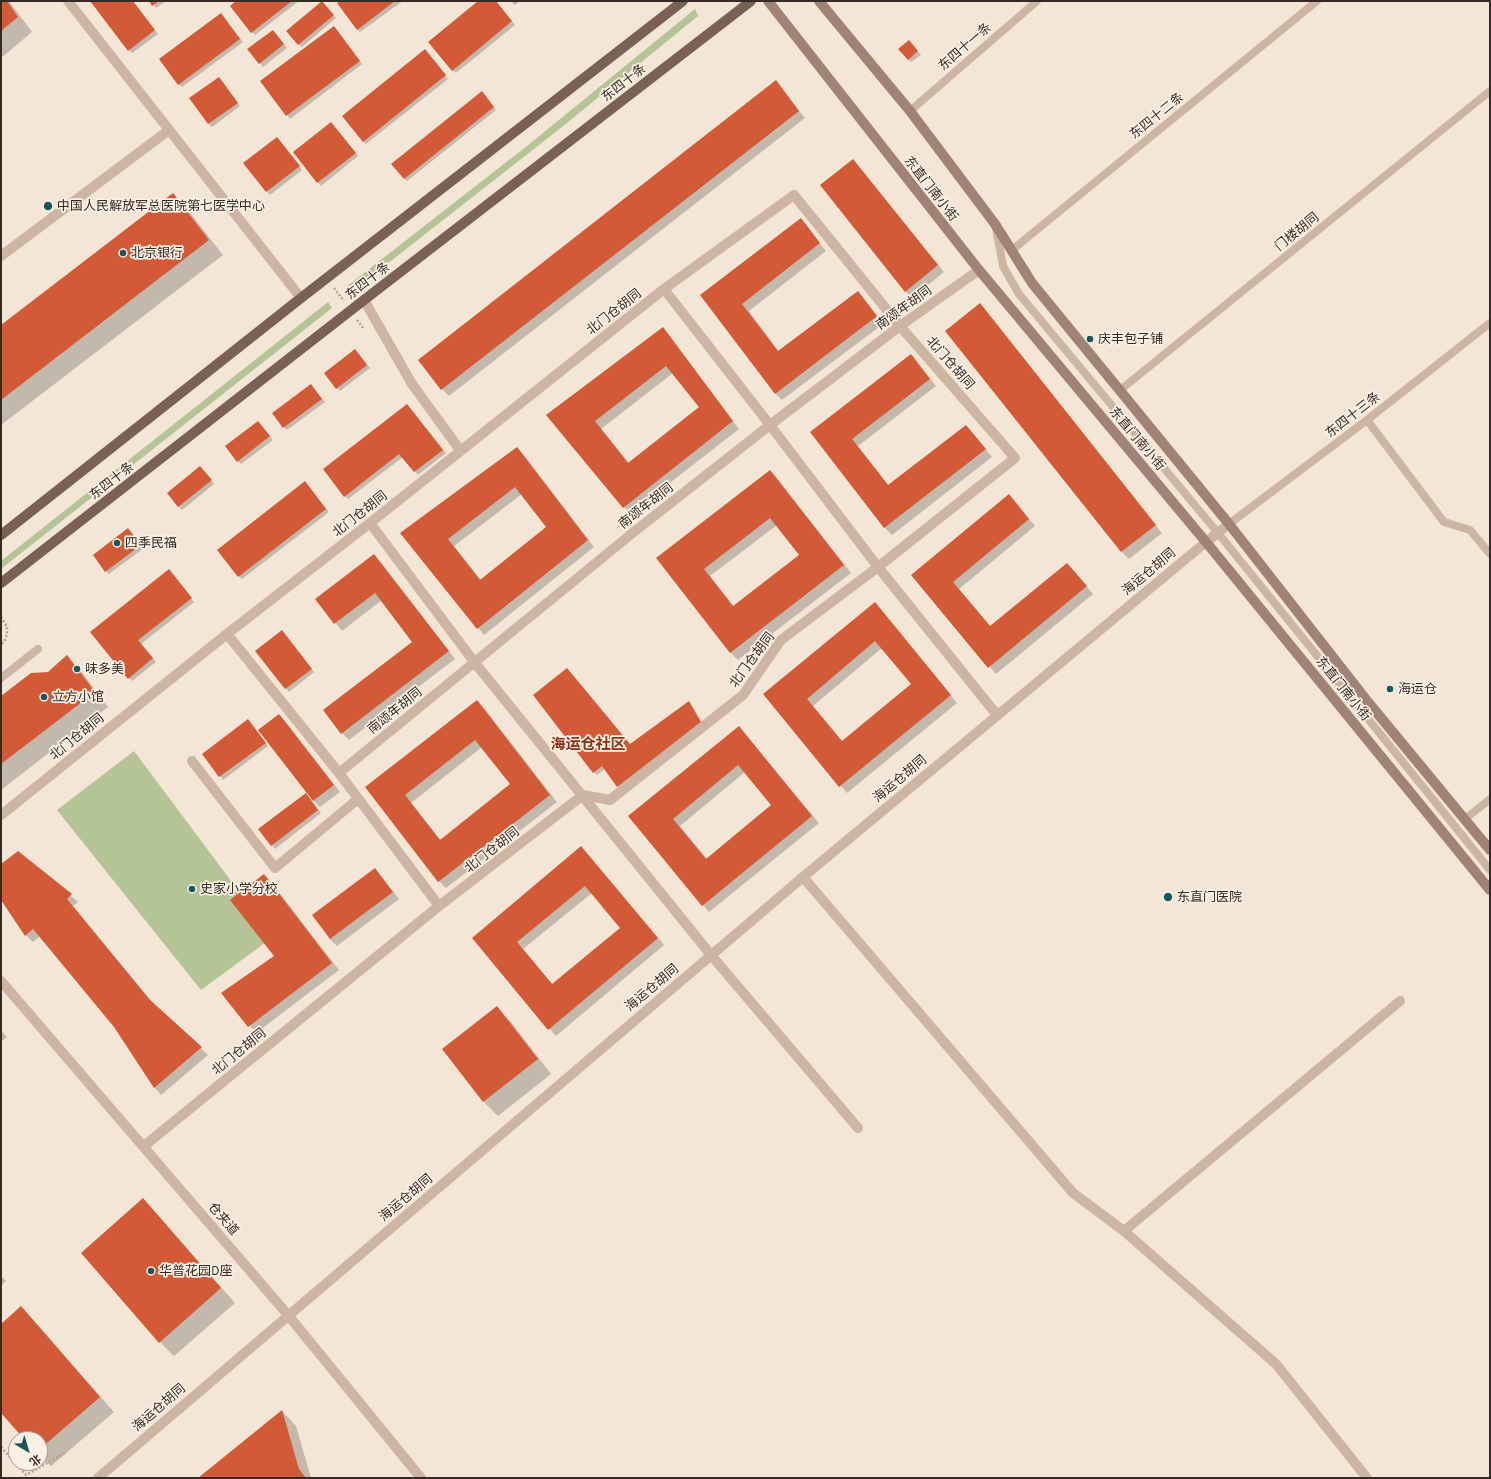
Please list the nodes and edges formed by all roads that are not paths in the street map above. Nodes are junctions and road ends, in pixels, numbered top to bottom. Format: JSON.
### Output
{"nodes":[{"id":1,"x":68,"y":1,"type":"edge"},
{"id":2,"x":683,"y":1,"type":"edge"},
{"id":3,"x":751,"y":1,"type":"edge"},
{"id":4,"x":768,"y":1,"type":"edge"},
{"id":5,"x":820,"y":1,"type":"edge"},
{"id":6,"x":1037,"y":1,"type":"edge"},
{"id":7,"x":1317,"y":1,"type":"edge"},
{"id":8,"x":1490,"y":91,"type":"edge"},
{"id":9,"x":910,"y":111,"type":"junction"},
{"id":10,"x":169,"y":130,"type":"junction"},
{"id":11,"x":995,"y":224,"type":"junction"},
{"id":12,"x":1012,"y":250,"type":"junction"},
{"id":13,"x":1,"y":256,"type":"edge"},
{"id":14,"x":979,"y":270,"type":"junction"},
{"id":15,"x":664,"y":289,"type":"junction"},
{"id":16,"x":302,"y":298,"type":"junction"},
{"id":17,"x":364,"y":300,"type":"junction"},
{"id":18,"x":1490,"y":323,"type":"edge"},
{"id":19,"x":900,"y":326,"type":"junction"},
{"id":20,"x":1119,"y":391,"type":"junction"},
{"id":21,"x":1367,"y":420,"type":"junction"},
{"id":22,"x":770,"y":425,"type":"junction"},
{"id":23,"x":460,"y":450,"type":"junction"},
{"id":24,"x":370,"y":523,"type":"junction"},
{"id":25,"x":1229,"y":524,"type":"junction"},
{"id":26,"x":1218,"y":533,"type":"junction"},
{"id":27,"x":1,"y":535,"type":"edge"},
{"id":28,"x":1206,"y":542,"type":"junction"},
{"id":29,"x":1490,"y":554,"type":"edge"},
{"id":30,"x":878,"y":567,"type":"junction"},
{"id":31,"x":1,"y":583,"type":"edge"},
{"id":32,"x":227,"y":634,"type":"junction"},
{"id":33,"x":38,"y":649,"type":"dead end"},
{"id":34,"x":475,"y":663,"type":"junction"},
{"id":35,"x":1,"y":678,"type":"edge"},
{"id":36,"x":997,"y":715,"type":"junction"},
{"id":37,"x":192,"y":761,"type":"dead end"},
{"id":38,"x":339,"y":773,"type":"junction"},
{"id":39,"x":583,"y":795,"type":"junction"},
{"id":40,"x":358,"y":799,"type":"junction"},
{"id":41,"x":1490,"y":800,"type":"edge"},
{"id":42,"x":1,"y":815,"type":"edge"},
{"id":43,"x":1465,"y":819,"type":"junction"},
{"id":44,"x":1490,"y":850,"type":"edge"},
{"id":45,"x":1490,"y":870,"type":"edge"},
{"id":46,"x":803,"y":877,"type":"junction"},
{"id":47,"x":1490,"y":890,"type":"edge"},
{"id":48,"x":439,"y":906,"type":"junction"},
{"id":49,"x":711,"y":955,"type":"junction"},
{"id":50,"x":1,"y":981,"type":"edge"},
{"id":51,"x":1400,"y":1001,"type":"dead end"},
{"id":52,"x":858,"y":1128,"type":"dead end"},
{"id":53,"x":144,"y":1146,"type":"junction"},
{"id":54,"x":1124,"y":1231,"type":"junction"},
{"id":55,"x":288,"y":1315,"type":"junction"},
{"id":56,"x":98,"y":1478,"type":"edge"},
{"id":57,"x":421,"y":1478,"type":"edge"},
{"id":58,"x":1367,"y":1478,"type":"edge"}],
"edges":[{"from":1,"to":10,"type":"street"},
{"from":2,"to":16,"type":"main road","name":"东四十条"},
{"from":3,"to":17,"type":"main road","name":"东四十条"},
{"from":4,"to":14,"type":"main road","name":"东直门南小街"},
{"from":5,"to":9,"type":"main road","name":"东直门南小街"},
{"from":6,"to":9,"type":"lane","name":"东四十一条"},
{"from":7,"to":12,"type":"lane","name":"东四十二条"},
{"from":8,"to":20,"type":"lane","name":"门楼胡同"},
{"from":9,"to":11,"type":"main road","name":"东直门南小街"},
{"from":10,"to":13,"type":"street"},
{"from":10,"to":16,"type":"street"},
{"from":11,"to":12,"type":"main road","name":"东直门南小街"},
{"from":11,"to":26,"type":"lane"},
{"from":12,"to":20,"type":"main road","name":"东直门南小街"},
{"from":14,"to":19,"type":"street","name":"南颂年胡同"},
{"from":14,"to":28,"type":"main road","name":"东直门南小街"},
{"from":15,"to":19,"type":"street","name":"北门仓胡同"},
{"from":15,"to":22,"type":"street"},
{"from":15,"to":23,"type":"street","name":"北门仓胡同"},
{"from":16,"to":27,"type":"main road","name":"东四十条"},
{"from":17,"to":23,"type":"street"},
{"from":17,"to":31,"type":"main road","name":"东四十条"},
{"from":18,"to":21,"type":"lane","name":"东四十三条"},
{"from":19,"to":22,"type":"street","name":"南颂年胡同"},
{"from":19,"to":30,"type":"street","name":"北门仓胡同"},
{"from":20,"to":25,"type":"main road","name":"东直门南小街"},
{"from":21,"to":25,"type":"lane","name":"东四十三条"},
{"from":21,"to":29,"type":"lane"},
{"from":22,"to":30,"type":"street"},
{"from":22,"to":34,"type":"street","name":"南颂年胡同"},
{"from":23,"to":24,"type":"street","name":"北门仓胡同"},
{"from":24,"to":32,"type":"street","name":"北门仓胡同"},
{"from":24,"to":34,"type":"street"},
{"from":25,"to":26,"type":"street","name":"海运仓胡同"},
{"from":25,"to":43,"type":"main road","name":"东直门南小街"},
{"from":26,"to":28,"type":"street","name":"海运仓胡同"},
{"from":26,"to":45,"type":"lane"},
{"from":28,"to":36,"type":"street","name":"海运仓胡同"},
{"from":28,"to":47,"type":"main road","name":"东直门南小街"},
{"from":30,"to":36,"type":"street"},
{"from":30,"to":39,"type":"street","name":"北门仓胡同"},
{"from":32,"to":38,"type":"street"},
{"from":32,"to":42,"type":"street","name":"北门仓胡同"},
{"from":33,"to":35,"type":"lane"},
{"from":34,"to":38,"type":"street","name":"南颂年胡同"},
{"from":34,"to":39,"type":"street"},
{"from":36,"to":46,"type":"street","name":"海运仓胡同"},
{"from":37,"to":40,"type":"street"},
{"from":38,"to":40,"type":"street"},
{"from":39,"to":48,"type":"street","name":"北门仓胡同"},
{"from":39,"to":49,"type":"street"},
{"from":40,"to":48,"type":"street"},
{"from":41,"to":43,"type":"lane"},
{"from":43,"to":44,"type":"main road","name":"东直门南小街"},
{"from":46,"to":49,"type":"street","name":"海运仓胡同"},
{"from":46,"to":54,"type":"street"},
{"from":48,"to":53,"type":"street","name":"北门仓胡同"},
{"from":49,"to":52,"type":"street"},
{"from":49,"to":55,"type":"street","name":"海运仓胡同"},
{"from":50,"to":53,"type":"street","name":"仓夹道"},
{"from":51,"to":54,"type":"street"},
{"from":53,"to":55,"type":"street","name":"仓夹道"},
{"from":54,"to":58,"type":"street"},
{"from":55,"to":56,"type":"street","name":"海运仓胡同"},
{"from":55,"to":57,"type":"street","name":"仓夹道"}]}
